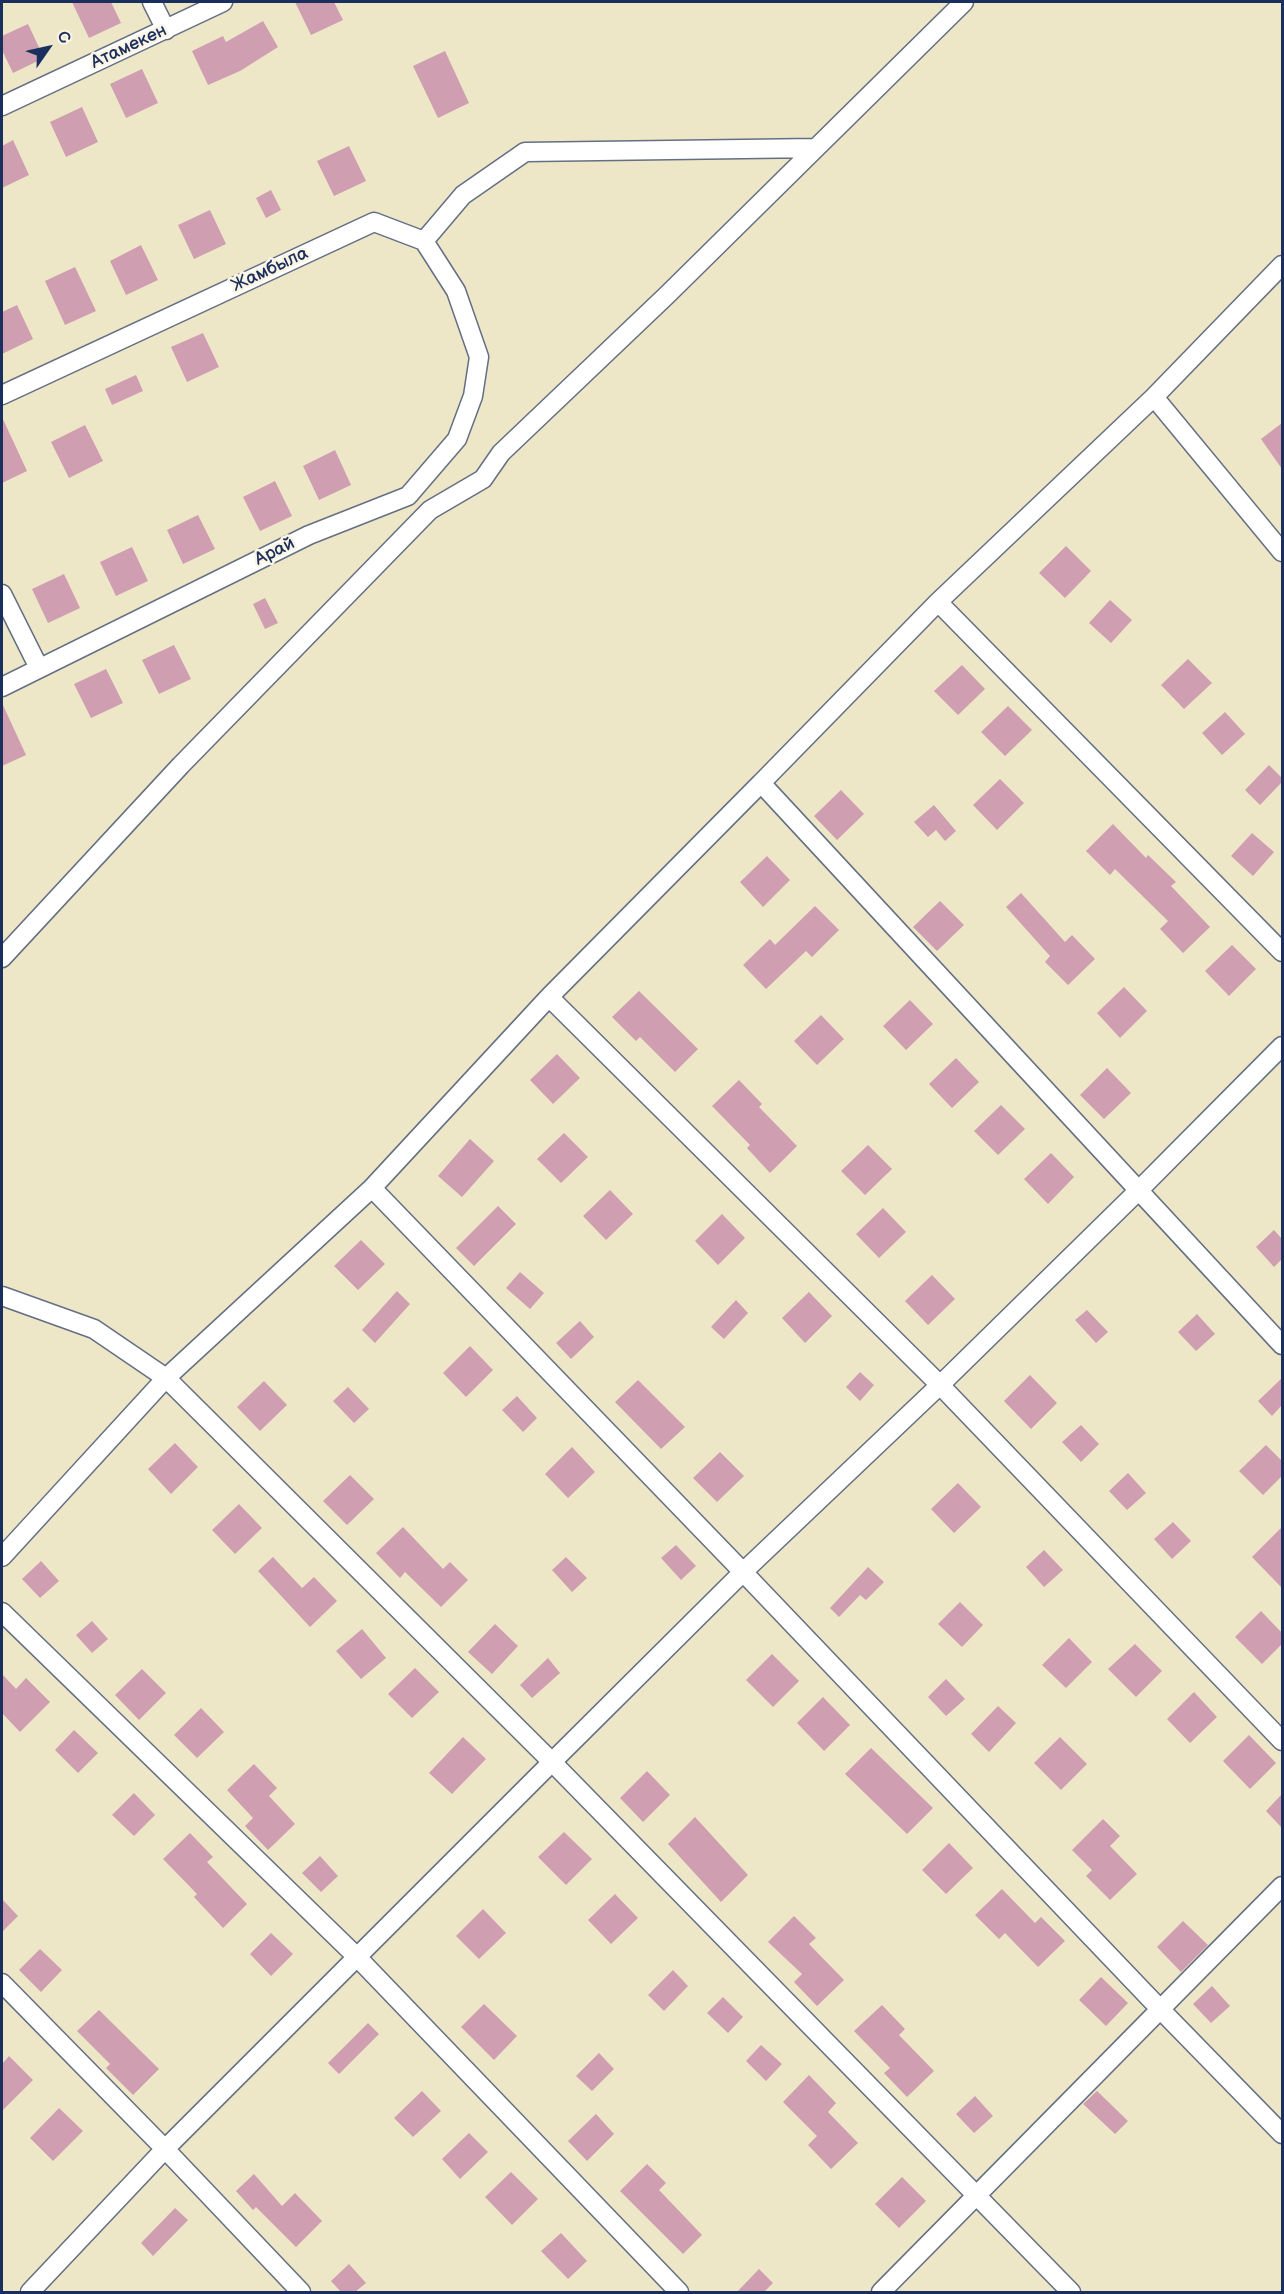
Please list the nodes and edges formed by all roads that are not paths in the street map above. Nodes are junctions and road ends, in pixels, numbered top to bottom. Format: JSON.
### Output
{"nodes":[{"id":1,"x":152,"y":2,"type":"edge"},
{"id":2,"x":222,"y":2,"type":"edge"},
{"id":3,"x":964,"y":2,"type":"edge"},
{"id":4,"x":166,"y":30,"type":"junction"},
{"id":5,"x":2,"y":106,"type":"edge"},
{"id":6,"x":816,"y":148,"type":"junction"},
{"id":7,"x":424,"y":241,"type":"junction"},
{"id":8,"x":1282,"y":265,"type":"edge"},
{"id":9,"x":2,"y":395,"type":"edge"},
{"id":10,"x":1154,"y":397,"type":"junction"},
{"id":11,"x":1282,"y":552,"type":"edge"},
{"id":12,"x":2,"y":594,"type":"edge"},
{"id":13,"x":938,"y":602,"type":"junction"},
{"id":14,"x":39,"y":668,"type":"junction"},
{"id":15,"x":2,"y":687,"type":"edge"},
{"id":16,"x":761,"y":783,"type":"junction"},
{"id":17,"x":1282,"y":952,"type":"edge"},
{"id":18,"x":2,"y":958,"type":"edge"},
{"id":19,"x":549,"y":997,"type":"junction"},
{"id":20,"x":1282,"y":1046,"type":"edge"},
{"id":21,"x":372,"y":1188,"type":"junction"},
{"id":22,"x":1138,"y":1191,"type":"junction"},
{"id":23,"x":2,"y":1296,"type":"edge"},
{"id":24,"x":1282,"y":1345,"type":"edge"},
{"id":25,"x":166,"y":1378,"type":"junction"},
{"id":26,"x":940,"y":1385,"type":"junction"},
{"id":27,"x":2,"y":1557,"type":"edge"},
{"id":28,"x":743,"y":1572,"type":"junction"},
{"id":29,"x":2,"y":1612,"type":"edge"},
{"id":30,"x":1282,"y":1741,"type":"edge"},
{"id":31,"x":552,"y":1762,"type":"junction"},
{"id":32,"x":1282,"y":1886,"type":"edge"},
{"id":33,"x":357,"y":1957,"type":"junction"},
{"id":34,"x":2,"y":1983,"type":"edge"},
{"id":35,"x":1161,"y":2010,"type":"junction"},
{"id":36,"x":1282,"y":2134,"type":"edge"},
{"id":37,"x":165,"y":2149,"type":"junction"},
{"id":38,"x":978,"y":2196,"type":"junction"},
{"id":39,"x":30,"y":2292,"type":"edge"},
{"id":40,"x":302,"y":2292,"type":"edge"},
{"id":41,"x":679,"y":2292,"type":"edge"},
{"id":42,"x":881,"y":2292,"type":"edge"},
{"id":43,"x":1071,"y":2292,"type":"edge"}],
"edges":[{"from":1,"to":4,"type":"street"},
{"from":2,"to":4,"type":"street","name":"Атамекен"},
{"from":3,"to":6,"type":"street"},
{"from":4,"to":5,"type":"street","name":"Атамекен"},
{"from":6,"to":7,"type":"street"},
{"from":6,"to":18,"type":"street"},
{"from":7,"to":9,"type":"street","name":"Жамбыла"},
{"from":7,"to":14,"type":"street","name":"Арай"},
{"from":8,"to":10,"type":"street"},
{"from":10,"to":11,"type":"street"},
{"from":10,"to":13,"type":"street"},
{"from":12,"to":14,"type":"street"},
{"from":13,"to":16,"type":"street"},
{"from":13,"to":17,"type":"street"},
{"from":14,"to":15,"type":"street","name":"Арай"},
{"from":16,"to":19,"type":"street"},
{"from":16,"to":22,"type":"street"},
{"from":19,"to":21,"type":"street"},
{"from":19,"to":26,"type":"street"},
{"from":20,"to":22,"type":"street"},
{"from":21,"to":25,"type":"street"},
{"from":21,"to":28,"type":"street"},
{"from":22,"to":24,"type":"street"},
{"from":22,"to":26,"type":"street"},
{"from":23,"to":25,"type":"street"},
{"from":25,"to":27,"type":"street"},
{"from":25,"to":31,"type":"street"},
{"from":26,"to":28,"type":"street"},
{"from":26,"to":30,"type":"street"},
{"from":28,"to":31,"type":"street"},
{"from":28,"to":35,"type":"street"},
{"from":29,"to":33,"type":"street"},
{"from":31,"to":33,"type":"street"},
{"from":31,"to":38,"type":"street"},
{"from":32,"to":35,"type":"street"},
{"from":33,"to":37,"type":"street"},
{"from":33,"to":41,"type":"street"},
{"from":34,"to":37,"type":"street"},
{"from":35,"to":36,"type":"street"},
{"from":35,"to":38,"type":"street"},
{"from":37,"to":39,"type":"street"},
{"from":37,"to":40,"type":"street"},
{"from":38,"to":42,"type":"street"},
{"from":38,"to":43,"type":"street"}]}
